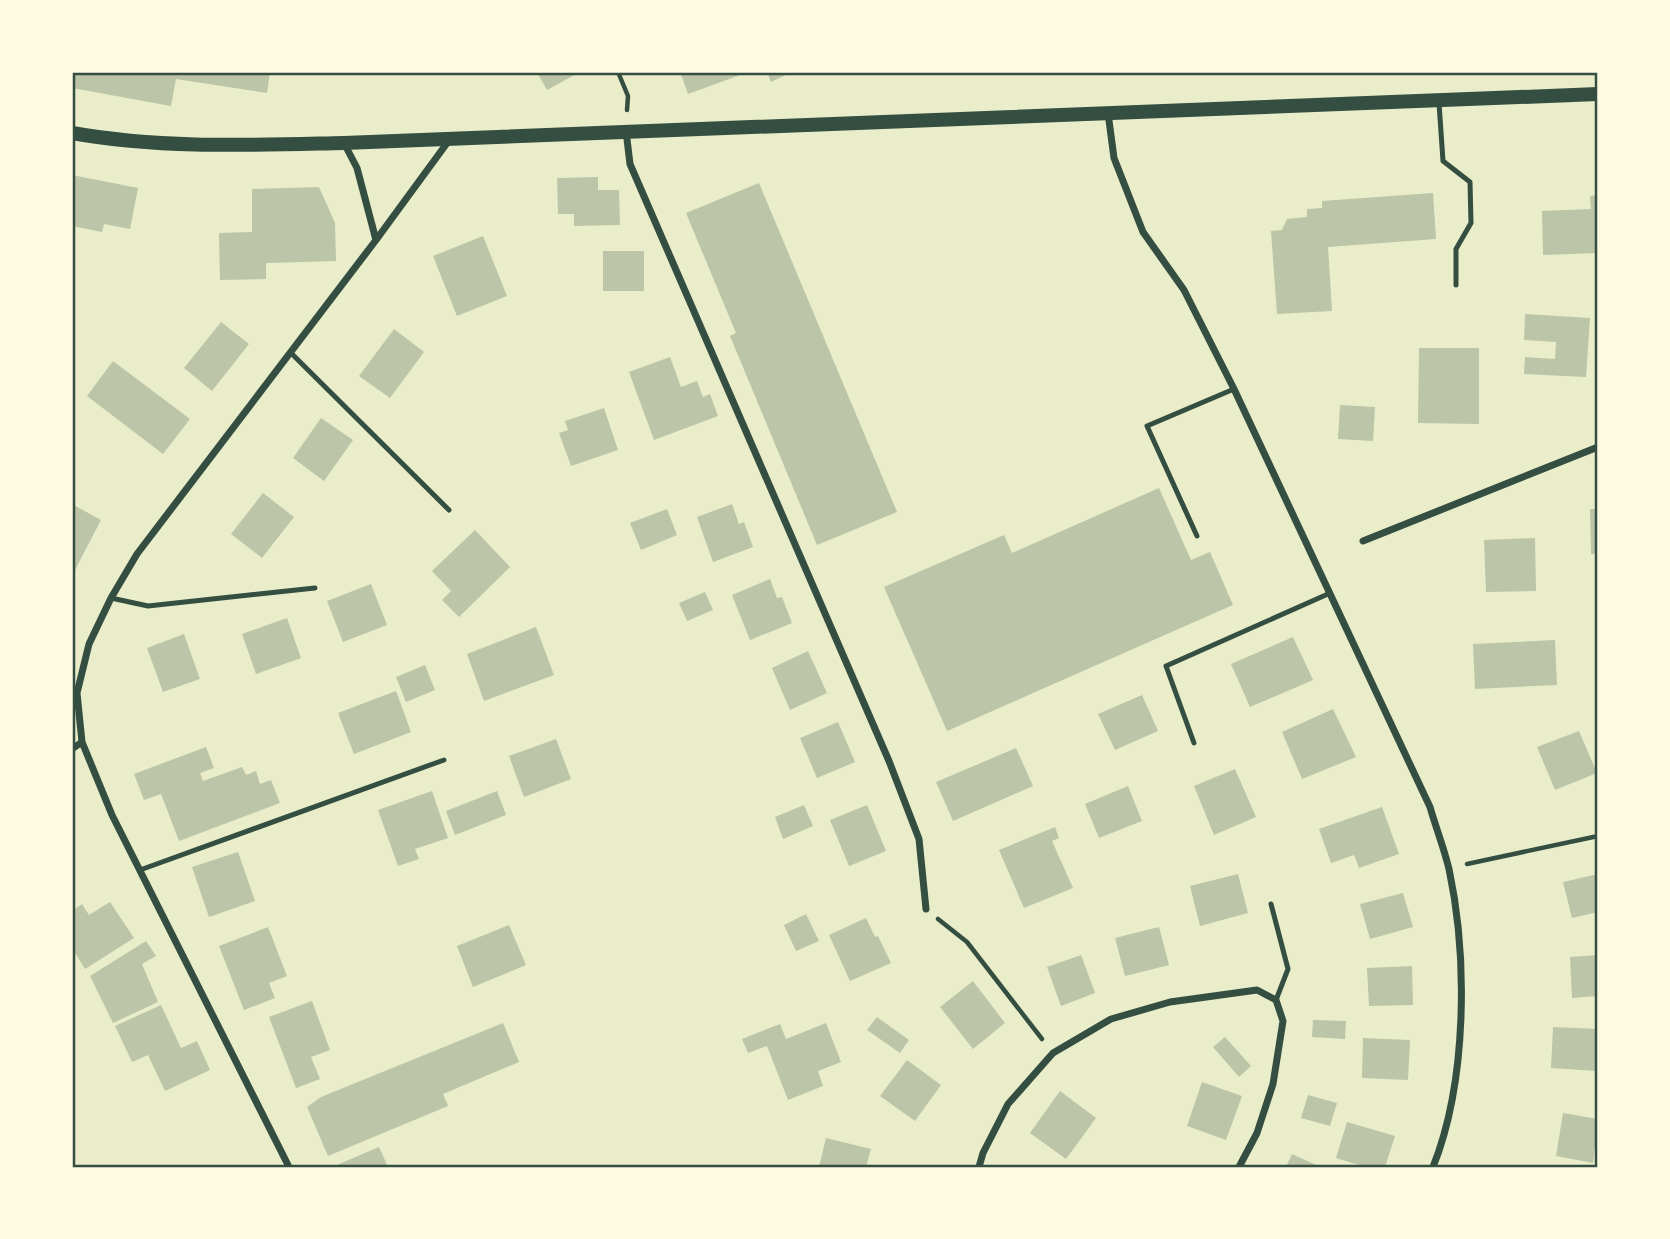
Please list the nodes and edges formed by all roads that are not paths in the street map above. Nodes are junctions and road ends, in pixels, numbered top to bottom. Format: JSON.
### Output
{"nodes":[{"id":1,"x":1598,"y":94,"type":"edge"},
{"id":2,"x":1439,"y":100,"type":"junction"},
{"id":3,"x":1108,"y":113,"type":"junction"},
{"id":4,"x":626,"y":131,"type":"junction"},
{"id":5,"x":72,"y":133,"type":"edge"},
{"id":6,"x":451,"y":138,"type":"junction"},
{"id":7,"x":344,"y":143,"type":"junction"},
{"id":8,"x":376,"y":240,"type":"junction"},
{"id":9,"x":1456,"y":285,"type":"dead end"},
{"id":10,"x":290,"y":352,"type":"junction"},
{"id":11,"x":1234,"y":389,"type":"junction"},
{"id":12,"x":1598,"y":447,"type":"edge"},
{"id":13,"x":449,"y":510,"type":"dead end"},
{"id":14,"x":1196,"y":536,"type":"dead end"},
{"id":15,"x":1363,"y":541,"type":"dead end"},
{"id":16,"x":315,"y":588,"type":"dead end"},
{"id":17,"x":1328,"y":594,"type":"junction"},
{"id":18,"x":111,"y":598,"type":"junction"},
{"id":19,"x":82,"y":742,"type":"junction"},
{"id":20,"x":1194,"y":743,"type":"dead end"},
{"id":21,"x":72,"y":749,"type":"edge"},
{"id":22,"x":444,"y":760,"type":"dead end"},
{"id":23,"x":140,"y":870,"type":"junction"},
{"id":24,"x":1271,"y":904,"type":"dead end"},
{"id":25,"x":926,"y":909,"type":"road end"},
{"id":26,"x":1276,"y":1000,"type":"junction"},
{"id":27,"x":289,"y":1167,"type":"edge"},
{"id":28,"x":979,"y":1167,"type":"edge"},
{"id":29,"x":1238,"y":1167,"type":"edge"},
{"id":30,"x":1433,"y":1167,"type":"edge"}],
"edges":[{"from":1,"to":2,"type":"main road"},
{"from":2,"to":3,"type":"main road"},
{"from":2,"to":9,"type":"lane"},
{"from":3,"to":4,"type":"main road"},
{"from":3,"to":11,"type":"street"},
{"from":4,"to":6,"type":"main road"},
{"from":4,"to":25,"type":"street"},
{"from":5,"to":7,"type":"main road"},
{"from":6,"to":7,"type":"main road"},
{"from":6,"to":8,"type":"street"},
{"from":7,"to":8,"type":"street"},
{"from":8,"to":10,"type":"street"},
{"from":10,"to":13,"type":"lane"},
{"from":10,"to":18,"type":"street"},
{"from":11,"to":14,"type":"lane"},
{"from":11,"to":17,"type":"street"},
{"from":12,"to":15,"type":"street"},
{"from":16,"to":18,"type":"lane"},
{"from":17,"to":20,"type":"lane"},
{"from":17,"to":30,"type":"street"},
{"from":18,"to":19,"type":"street"},
{"from":19,"to":21,"type":"street"},
{"from":19,"to":23,"type":"street"},
{"from":22,"to":23,"type":"lane"},
{"from":23,"to":27,"type":"street"},
{"from":24,"to":26,"type":"lane"},
{"from":26,"to":28,"type":"street"},
{"from":26,"to":29,"type":"street"}]}
